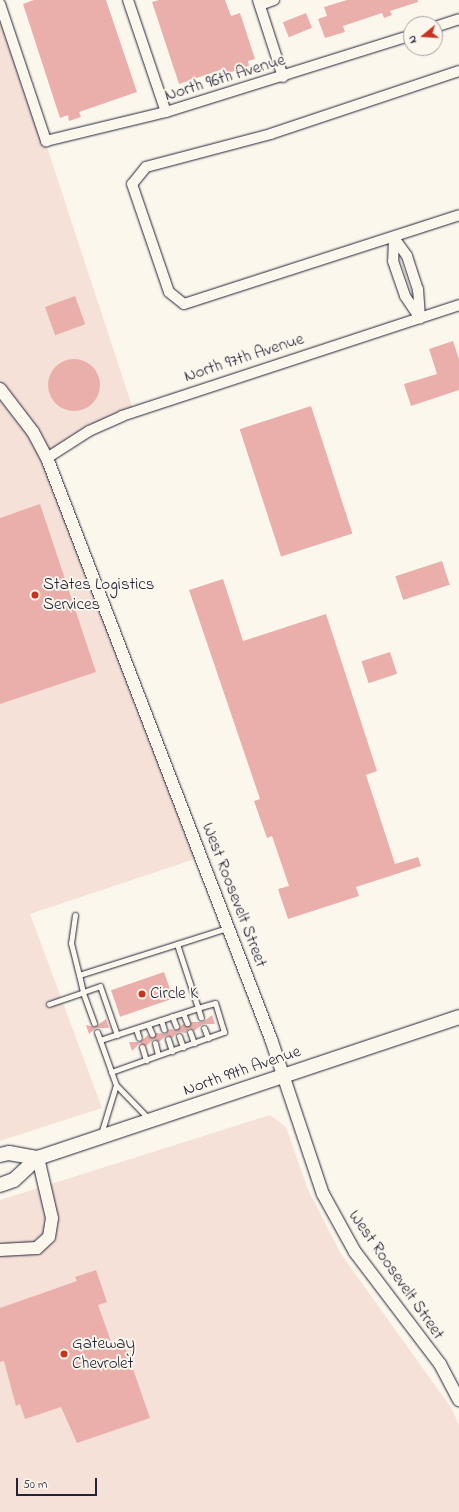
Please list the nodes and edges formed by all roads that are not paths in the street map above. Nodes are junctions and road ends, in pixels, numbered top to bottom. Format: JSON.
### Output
{"nodes":[{"id":1,"x":128,"y":0,"type":"edge"},
{"id":2,"x":274,"y":0,"type":"edge"},
{"id":3,"x":259,"y":2,"type":"edge"},
{"id":4,"x":0,"y":4,"type":"edge"},
{"id":5,"x":459,"y":19,"type":"edge"},
{"id":6,"x":443,"y":24,"type":"edge"},
{"id":7,"x":403,"y":38,"type":"edge"},
{"id":8,"x":459,"y":71,"type":"edge"},
{"id":9,"x":283,"y":77,"type":"junction"},
{"id":10,"x":166,"y":112,"type":"junction"},
{"id":11,"x":459,"y":216,"type":"edge"},
{"id":12,"x":394,"y":238,"type":"junction"},
{"id":13,"x":459,"y":304,"type":"edge"},
{"id":14,"x":420,"y":318,"type":"junction"},
{"id":15,"x":0,"y":389,"type":"edge"},
{"id":16,"x":47,"y":458,"type":"junction"},
{"id":17,"x":75,"y":915,"type":"dead end"},
{"id":18,"x":228,"y":927,"type":"junction"},
{"id":19,"x":177,"y":944,"type":"junction"},
{"id":20,"x":79,"y":975,"type":"junction"},
{"id":21,"x":83,"y":992,"type":"junction"},
{"id":22,"x":49,"y":1004,"type":"dead end"},
{"id":23,"x":198,"y":1008,"type":"junction"},
{"id":24,"x":183,"y":1013,"type":"junction"},
{"id":25,"x":172,"y":1016,"type":"junction"},
{"id":26,"x":459,"y":1017,"type":"edge"},
{"id":27,"x":201,"y":1018,"type":"dead end"},
{"id":28,"x":161,"y":1020,"type":"junction"},
{"id":29,"x":94,"y":1022,"type":"dead end"},
{"id":30,"x":187,"y":1023,"type":"dead end"},
{"id":31,"x":148,"y":1025,"type":"junction"},
{"id":32,"x":176,"y":1026,"type":"dead end"},
{"id":33,"x":204,"y":1028,"type":"dead end"},
{"id":34,"x":136,"y":1029,"type":"junction"},
{"id":35,"x":164,"y":1030,"type":"dead end"},
{"id":36,"x":97,"y":1032,"type":"dead end"},
{"id":37,"x":190,"y":1032,"type":"dead end"},
{"id":38,"x":152,"y":1034,"type":"dead end"},
{"id":39,"x":117,"y":1035,"type":"junction"},
{"id":40,"x":179,"y":1036,"type":"dead end"},
{"id":41,"x":139,"y":1038,"type":"dead end"},
{"id":42,"x":208,"y":1038,"type":"junction"},
{"id":43,"x":168,"y":1039,"type":"dead end"},
{"id":44,"x":100,"y":1040,"type":"junction"},
{"id":45,"x":155,"y":1043,"type":"dead end"},
{"id":46,"x":194,"y":1043,"type":"junction"},
{"id":47,"x":142,"y":1047,"type":"dead end"},
{"id":48,"x":183,"y":1047,"type":"junction"},
{"id":49,"x":172,"y":1051,"type":"junction"},
{"id":50,"x":158,"y":1055,"type":"junction"},
{"id":51,"x":146,"y":1060,"type":"junction"},
{"id":52,"x":111,"y":1072,"type":"junction"},
{"id":53,"x":283,"y":1076,"type":"junction"},
{"id":54,"x":116,"y":1085,"type":"junction"},
{"id":55,"x":150,"y":1120,"type":"junction"},
{"id":56,"x":100,"y":1137,"type":"junction"},
{"id":57,"x":0,"y":1155,"type":"edge"},
{"id":58,"x":38,"y":1158,"type":"junction"},
{"id":59,"x":0,"y":1185,"type":"edge"},
{"id":60,"x":0,"y":1250,"type":"edge"},
{"id":61,"x":459,"y":1400,"type":"edge"}],
"edges":[{"from":1,"to":10,"type":"street"},
{"from":2,"to":3,"type":"street"},
{"from":3,"to":9,"type":"street"},
{"from":4,"to":10,"type":"street","name":"North 96th Avenue"},
{"from":5,"to":6,"type":"street"},
{"from":7,"to":9,"type":"street","name":"North 96th Avenue"},
{"from":8,"to":12,"type":"street"},
{"from":9,"to":10,"type":"street","name":"North 96th Avenue"},
{"from":11,"to":12,"type":"street"},
{"from":12,"to":14,"type":"street"},
{"from":12,"to":14,"type":"street"},
{"from":13,"to":14,"type":"street","name":"North 97th Avenue"},
{"from":14,"to":16,"type":"street","name":"North 97th Avenue"},
{"from":15,"to":16,"type":"street","name":"West Roosevelt Street"},
{"from":16,"to":18,"type":"street","name":"West Roosevelt Street"},
{"from":17,"to":20,"type":"lane"},
{"from":18,"to":19,"type":"lane"},
{"from":18,"to":53,"type":"street","name":"West Roosevelt Street"},
{"from":19,"to":20,"type":"lane"},
{"from":19,"to":23,"type":"lane"},
{"from":20,"to":21,"type":"lane"},
{"from":21,"to":22,"type":"lane"},
{"from":21,"to":29,"type":"lane"},
{"from":21,"to":39,"type":"lane"},
{"from":23,"to":24,"type":"lane"},
{"from":23,"to":27,"type":"lane"},
{"from":23,"to":42,"type":"lane"},
{"from":24,"to":25,"type":"lane"},
{"from":24,"to":30,"type":"lane"},
{"from":25,"to":28,"type":"lane"},
{"from":25,"to":32,"type":"lane"},
{"from":26,"to":53,"type":"main road","name":"North 99th Avenue"},
{"from":28,"to":31,"type":"lane"},
{"from":28,"to":35,"type":"lane"},
{"from":31,"to":34,"type":"lane"},
{"from":31,"to":38,"type":"lane"},
{"from":33,"to":42,"type":"lane"},
{"from":34,"to":39,"type":"lane"},
{"from":34,"to":41,"type":"lane"},
{"from":36,"to":44,"type":"lane"},
{"from":37,"to":46,"type":"lane"},
{"from":39,"to":44,"type":"lane"},
{"from":40,"to":48,"type":"lane"},
{"from":42,"to":46,"type":"lane"},
{"from":43,"to":49,"type":"lane"},
{"from":44,"to":52,"type":"lane"},
{"from":45,"to":50,"type":"lane"},
{"from":46,"to":48,"type":"lane"},
{"from":47,"to":51,"type":"lane"},
{"from":48,"to":49,"type":"lane"},
{"from":49,"to":50,"type":"lane"},
{"from":50,"to":51,"type":"lane"},
{"from":51,"to":52,"type":"lane"},
{"from":52,"to":54,"type":"lane"},
{"from":53,"to":55,"type":"main road","name":"North 99th Avenue"},
{"from":53,"to":61,"type":"street","name":"West Roosevelt Street"},
{"from":54,"to":55,"type":"lane"},
{"from":54,"to":56,"type":"lane"},
{"from":55,"to":56,"type":"main road","name":"North 99th Avenue"},
{"from":56,"to":58,"type":"main road","name":"North 99th Avenue"},
{"from":57,"to":58,"type":"main road","name":"North 99th Avenue"},
{"from":58,"to":59,"type":"main road","name":"North 99th Avenue"},
{"from":58,"to":60,"type":"street"}]}
